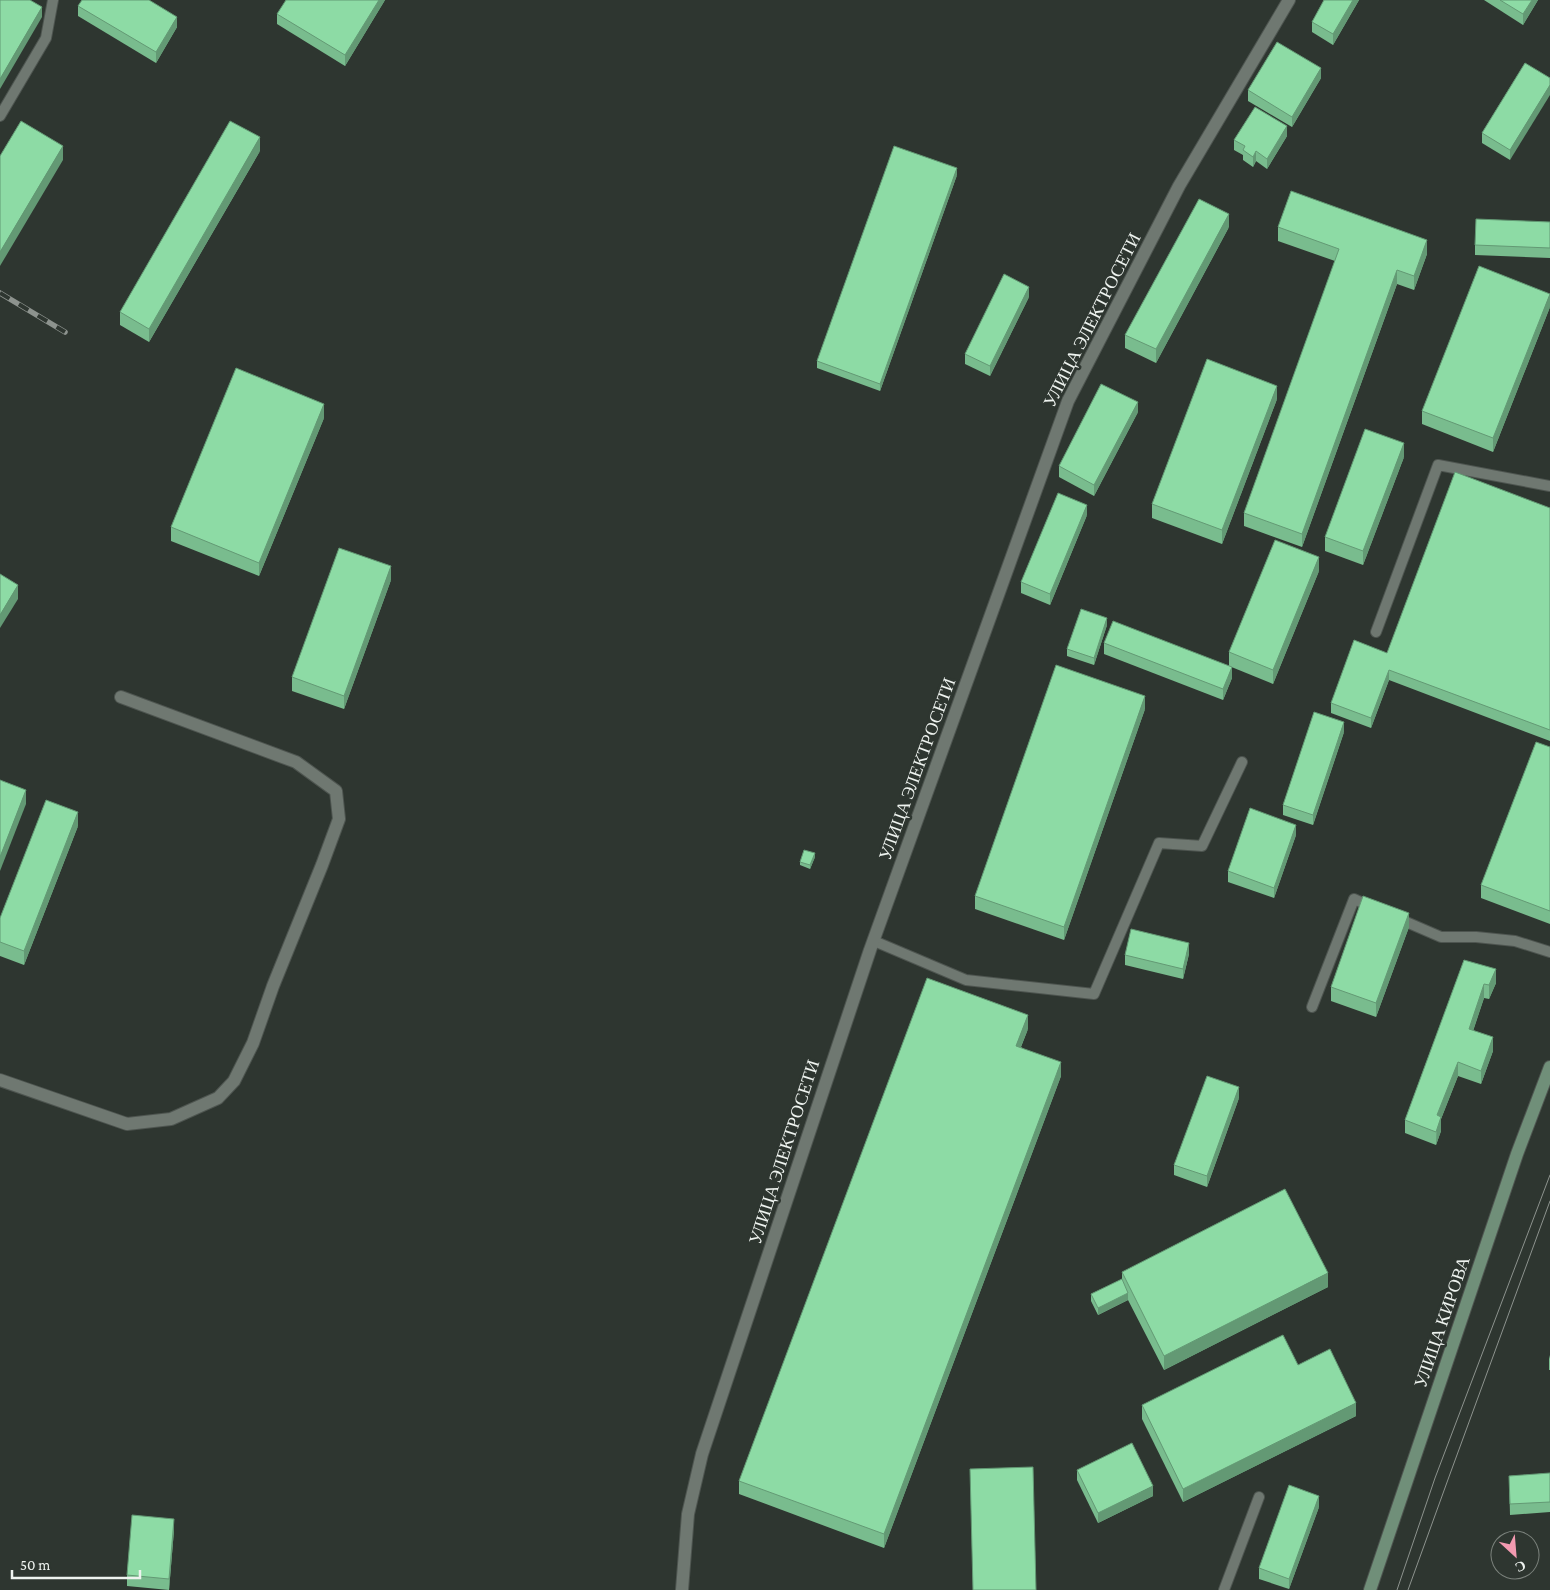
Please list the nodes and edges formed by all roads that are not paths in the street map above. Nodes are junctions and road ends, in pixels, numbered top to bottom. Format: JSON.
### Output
{"nodes":[{"id":1,"x":53,"y":0,"type":"edge"},
{"id":2,"x":1289,"y":0,"type":"edge"},
{"id":3,"x":0,"y":116,"type":"edge"},
{"id":4,"x":1550,"y":486,"type":"edge"},
{"id":5,"x":1376,"y":632,"type":"dead end"},
{"id":6,"x":120,"y":697,"type":"dead end"},
{"id":7,"x":1242,"y":762,"type":"dead end"},
{"id":8,"x":874,"y":941,"type":"junction"},
{"id":9,"x":1550,"y":952,"type":"edge"},
{"id":10,"x":1312,"y":1007,"type":"dead end"},
{"id":11,"x":1550,"y":1067,"type":"edge"},
{"id":12,"x":0,"y":1080,"type":"edge"},
{"id":13,"x":1259,"y":1497,"type":"dead end"},
{"id":14,"x":682,"y":1590,"type":"edge"},
{"id":15,"x":1224,"y":1590,"type":"edge"},
{"id":16,"x":1370,"y":1590,"type":"edge"}],
"edges":[{"from":1,"to":3,"type":"lane"},
{"from":2,"to":8,"type":"street","name":"УЛИЦА ЭЛЕКТРОСЕТИ"},
{"from":4,"to":5,"type":"lane"},
{"from":6,"to":12,"type":"street"},
{"from":7,"to":8,"type":"lane"},
{"from":8,"to":14,"type":"street","name":"УЛИЦА ЭЛЕКТРОСЕТИ"},
{"from":9,"to":10,"type":"lane"},
{"from":11,"to":16,"type":"main road","name":"УЛИЦА КИРОВА"},
{"from":13,"to":15,"type":"lane"}]}
